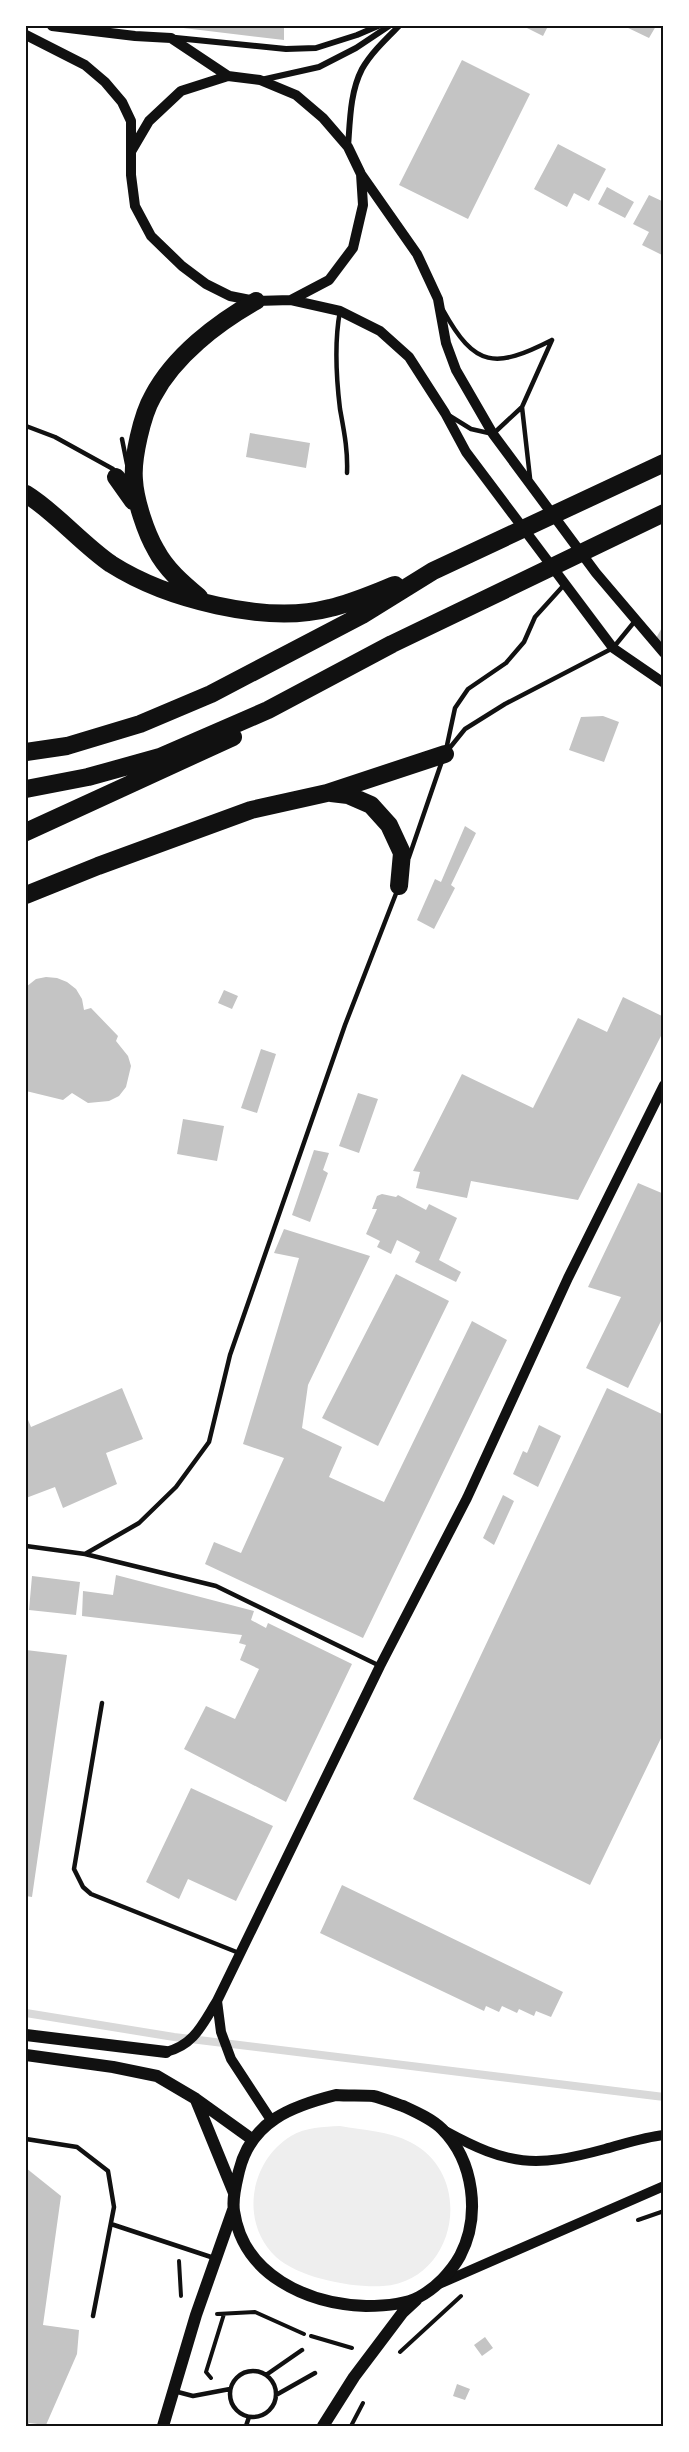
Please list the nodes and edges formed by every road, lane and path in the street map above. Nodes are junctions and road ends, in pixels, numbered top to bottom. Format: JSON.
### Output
{"nodes":[{"id":1,"x":52,"y":26,"type":"edge"},
{"id":2,"x":378,"y":26,"type":"edge"},
{"id":3,"x":389,"y":26,"type":"edge"},
{"id":4,"x":399,"y":26,"type":"edge"},
{"id":5,"x":26,"y":35,"type":"edge"},
{"id":6,"x":171,"y":38,"type":"junction"},
{"id":7,"x":228,"y":76,"type":"junction"},
{"id":8,"x":260,"y":80,"type":"junction"},
{"id":9,"x":348,"y":147,"type":"junction"},
{"id":10,"x":132,"y":150,"type":"junction"},
{"id":11,"x":361,"y":174,"type":"junction"},
{"id":12,"x":438,"y":299,"type":"junction"},
{"id":13,"x":291,"y":300,"type":"junction"},
{"id":14,"x":256,"y":301,"type":"junction"},
{"id":15,"x":340,"y":311,"type":"junction"},
{"id":16,"x":522,"y":407,"type":"junction"},
{"id":17,"x":445,"y":413,"type":"junction"},
{"id":18,"x":26,"y":426,"type":"edge"},
{"id":19,"x":493,"y":434,"type":"junction"},
{"id":20,"x":122,"y":439,"type":"dead end"},
{"id":21,"x":663,"y":463,"type":"edge"},
{"id":22,"x":346,"y":473,"type":"dead end"},
{"id":23,"x":125,"y":478,"type":"junction"},
{"id":24,"x":531,"y":487,"type":"junction"},
{"id":25,"x":26,"y":494,"type":"edge"},
{"id":26,"x":663,"y":513,"type":"edge"},
{"id":27,"x":564,"y":585,"type":"junction"},
{"id":28,"x":204,"y":602,"type":"junction"},
{"id":29,"x":356,"y":608,"type":"junction"},
{"id":30,"x":635,"y":621,"type":"junction"},
{"id":31,"x":613,"y":648,"type":"junction"},
{"id":32,"x":663,"y":652,"type":"edge"},
{"id":33,"x":663,"y":683,"type":"edge"},
{"id":34,"x":268,"y":710,"type":"junction"},
{"id":35,"x":26,"y":752,"type":"edge"},
{"id":36,"x":445,"y":754,"type":"junction"},
{"id":37,"x":26,"y":789,"type":"edge"},
{"id":38,"x":327,"y":793,"type":"junction"},
{"id":39,"x":26,"y":832,"type":"edge"},
{"id":40,"x":399,"y":886,"type":"junction"},
{"id":41,"x":26,"y":895,"type":"edge"},
{"id":42,"x":663,"y":1085,"type":"edge"},
{"id":43,"x":26,"y":1546,"type":"edge"},
{"id":44,"x":85,"y":1554,"type":"junction"},
{"id":45,"x":380,"y":1666,"type":"junction"},
{"id":46,"x":102,"y":1703,"type":"dead end"},
{"id":47,"x":239,"y":1953,"type":"junction"},
{"id":48,"x":217,"y":2001,"type":"junction"},
{"id":49,"x":26,"y":2035,"type":"edge"},
{"id":50,"x":166,"y":2052,"type":"joint"},
{"id":51,"x":26,"y":2055,"type":"edge"},
{"id":52,"x":196,"y":2099,"type":"junction"},
{"id":53,"x":271,"y":2120,"type":"junction"},
{"id":54,"x":441,"y":2129,"type":"junction"},
{"id":55,"x":663,"y":2135,"type":"edge"},
{"id":56,"x":26,"y":2139,"type":"edge"},
{"id":57,"x":254,"y":2140,"type":"junction"},
{"id":58,"x":663,"y":2186,"type":"edge"},
{"id":59,"x":234,"y":2193,"type":"junction"},
{"id":60,"x":233,"y":2209,"type":"junction"},
{"id":61,"x":663,"y":2211,"type":"edge"},
{"id":62,"x":632,"y":2222,"type":"dead end"},
{"id":63,"x":111,"y":2224,"type":"junction"},
{"id":64,"x":182,"y":2249,"type":"junction"},
{"id":65,"x":215,"y":2258,"type":"junction"},
{"id":66,"x":433,"y":2287,"type":"junction"},
{"id":67,"x":462,"y":2295,"type":"dead end"},
{"id":68,"x":419,"y":2297,"type":"junction"},
{"id":69,"x":224,"y":2314,"type":"junction"},
{"id":70,"x":196,"y":2315,"type":"junction"},
{"id":71,"x":93,"y":2316,"type":"dead end"},
{"id":72,"x":302,"y":2350,"type":"dead end"},
{"id":73,"x":398,"y":2353,"type":"dead end"},
{"id":74,"x":369,"y":2357,"type":"junction"},
{"id":75,"x":315,"y":2373,"type":"dead end"},
{"id":76,"x":266,"y":2375,"type":"junction"},
{"id":77,"x":230,"y":2389,"type":"junction"},
{"id":78,"x":174,"y":2391,"type":"junction"},
{"id":79,"x":220,"y":2391,"type":"junction"},
{"id":80,"x":276,"y":2395,"type":"junction"},
{"id":81,"x":366,"y":2397,"type":"dead end"},
{"id":82,"x":249,"y":2417,"type":"junction"},
{"id":83,"x":163,"y":2427,"type":"edge"},
{"id":84,"x":246,"y":2427,"type":"edge"},
{"id":85,"x":323,"y":2427,"type":"edge"},
{"id":86,"x":351,"y":2427,"type":"edge"}],
"edges":[{"from":1,"to":6,"type":"street"},
{"from":2,"to":6,"type":"street"},
{"from":3,"to":8,"type":"street"},
{"from":4,"to":9,"type":"street"},
{"from":5,"to":10,"type":"street"},
{"from":6,"to":7,"type":"street"},
{"from":7,"to":8,"type":"street"},
{"from":7,"to":10,"type":"street"},
{"from":8,"to":9,"type":"street"},
{"from":9,"to":11,"type":"street"},
{"from":10,"to":14,"type":"street"},
{"from":11,"to":12,"type":"street"},
{"from":11,"to":13,"type":"street"},
{"from":12,"to":16,"type":"lane"},
{"from":12,"to":19,"type":"street"},
{"from":13,"to":14,"type":"street"},
{"from":13,"to":15,"type":"street"},
{"from":14,"to":23,"type":"highway"},
{"from":15,"to":17,"type":"street"},
{"from":15,"to":22,"type":"lane"},
{"from":16,"to":19,"type":"lane"},
{"from":16,"to":24,"type":"lane"},
{"from":17,"to":19,"type":"lane"},
{"from":17,"to":27,"type":"street"},
{"from":18,"to":23,"type":"lane"},
{"from":19,"to":24,"type":"street"},
{"from":20,"to":23,"type":"lane"},
{"from":21,"to":29,"type":"highway"},
{"from":23,"to":28,"type":"highway"},
{"from":24,"to":30,"type":"street"},
{"from":25,"to":28,"type":"highway"},
{"from":26,"to":34,"type":"highway"},
{"from":27,"to":31,"type":"street"},
{"from":27,"to":36,"type":"lane"},
{"from":28,"to":29,"type":"highway"},
{"from":29,"to":35,"type":"highway"},
{"from":30,"to":31,"type":"lane"},
{"from":30,"to":32,"type":"street"},
{"from":31,"to":33,"type":"street"},
{"from":31,"to":36,"type":"lane"},
{"from":34,"to":37,"type":"highway"},
{"from":34,"to":39,"type":"highway"},
{"from":36,"to":38,"type":"highway"},
{"from":36,"to":40,"type":"lane"},
{"from":38,"to":40,"type":"highway"},
{"from":38,"to":41,"type":"highway"},
{"from":40,"to":44,"type":"lane"},
{"from":42,"to":45,"type":"street"},
{"from":43,"to":44,"type":"lane"},
{"from":44,"to":45,"type":"lane"},
{"from":45,"to":47,"type":"street"},
{"from":46,"to":47,"type":"lane"},
{"from":47,"to":48,"type":"street"},
{"from":48,"to":50,"type":"street"},
{"from":48,"to":53,"type":"street"},
{"from":49,"to":50,"type":"main road"},
{"from":51,"to":52,"type":"main road"},
{"from":52,"to":57,"type":"main road"},
{"from":52,"to":59,"type":"main road"},
{"from":53,"to":54,"type":"main road"},
{"from":53,"to":57,"type":"main road"},
{"from":54,"to":55,"type":"street"},
{"from":54,"to":66,"type":"main road"},
{"from":56,"to":63,"type":"lane"},
{"from":57,"to":59,"type":"main road"},
{"from":58,"to":66,"type":"street"},
{"from":59,"to":60,"type":"main road"},
{"from":60,"to":65,"type":"main road"},
{"from":60,"to":68,"type":"main road"},
{"from":61,"to":62,"type":"path"},
{"from":63,"to":64,"type":"lane"},
{"from":63,"to":71,"type":"lane"},
{"from":64,"to":65,"type":"lane"},
{"from":64,"to":70,"type":"path"},
{"from":65,"to":70,"type":"main road"},
{"from":66,"to":68,"type":"main road"},
{"from":67,"to":73,"type":"path"},
{"from":68,"to":74,"type":"main road"},
{"from":69,"to":70,"type":"path"},
{"from":69,"to":74,"type":"path"},
{"from":69,"to":79,"type":"path"},
{"from":70,"to":78,"type":"main road"},
{"from":72,"to":76,"type":"lane"},
{"from":74,"to":85,"type":"main road"},
{"from":75,"to":80,"type":"lane"},
{"from":76,"to":77,"type":"lane"},
{"from":76,"to":80,"type":"lane"},
{"from":77,"to":79,"type":"lane"},
{"from":77,"to":82,"type":"lane"},
{"from":78,"to":79,"type":"lane"},
{"from":78,"to":83,"type":"main road"},
{"from":80,"to":82,"type":"lane"},
{"from":81,"to":86,"type":"path"},
{"from":82,"to":84,"type":"lane"}]}
